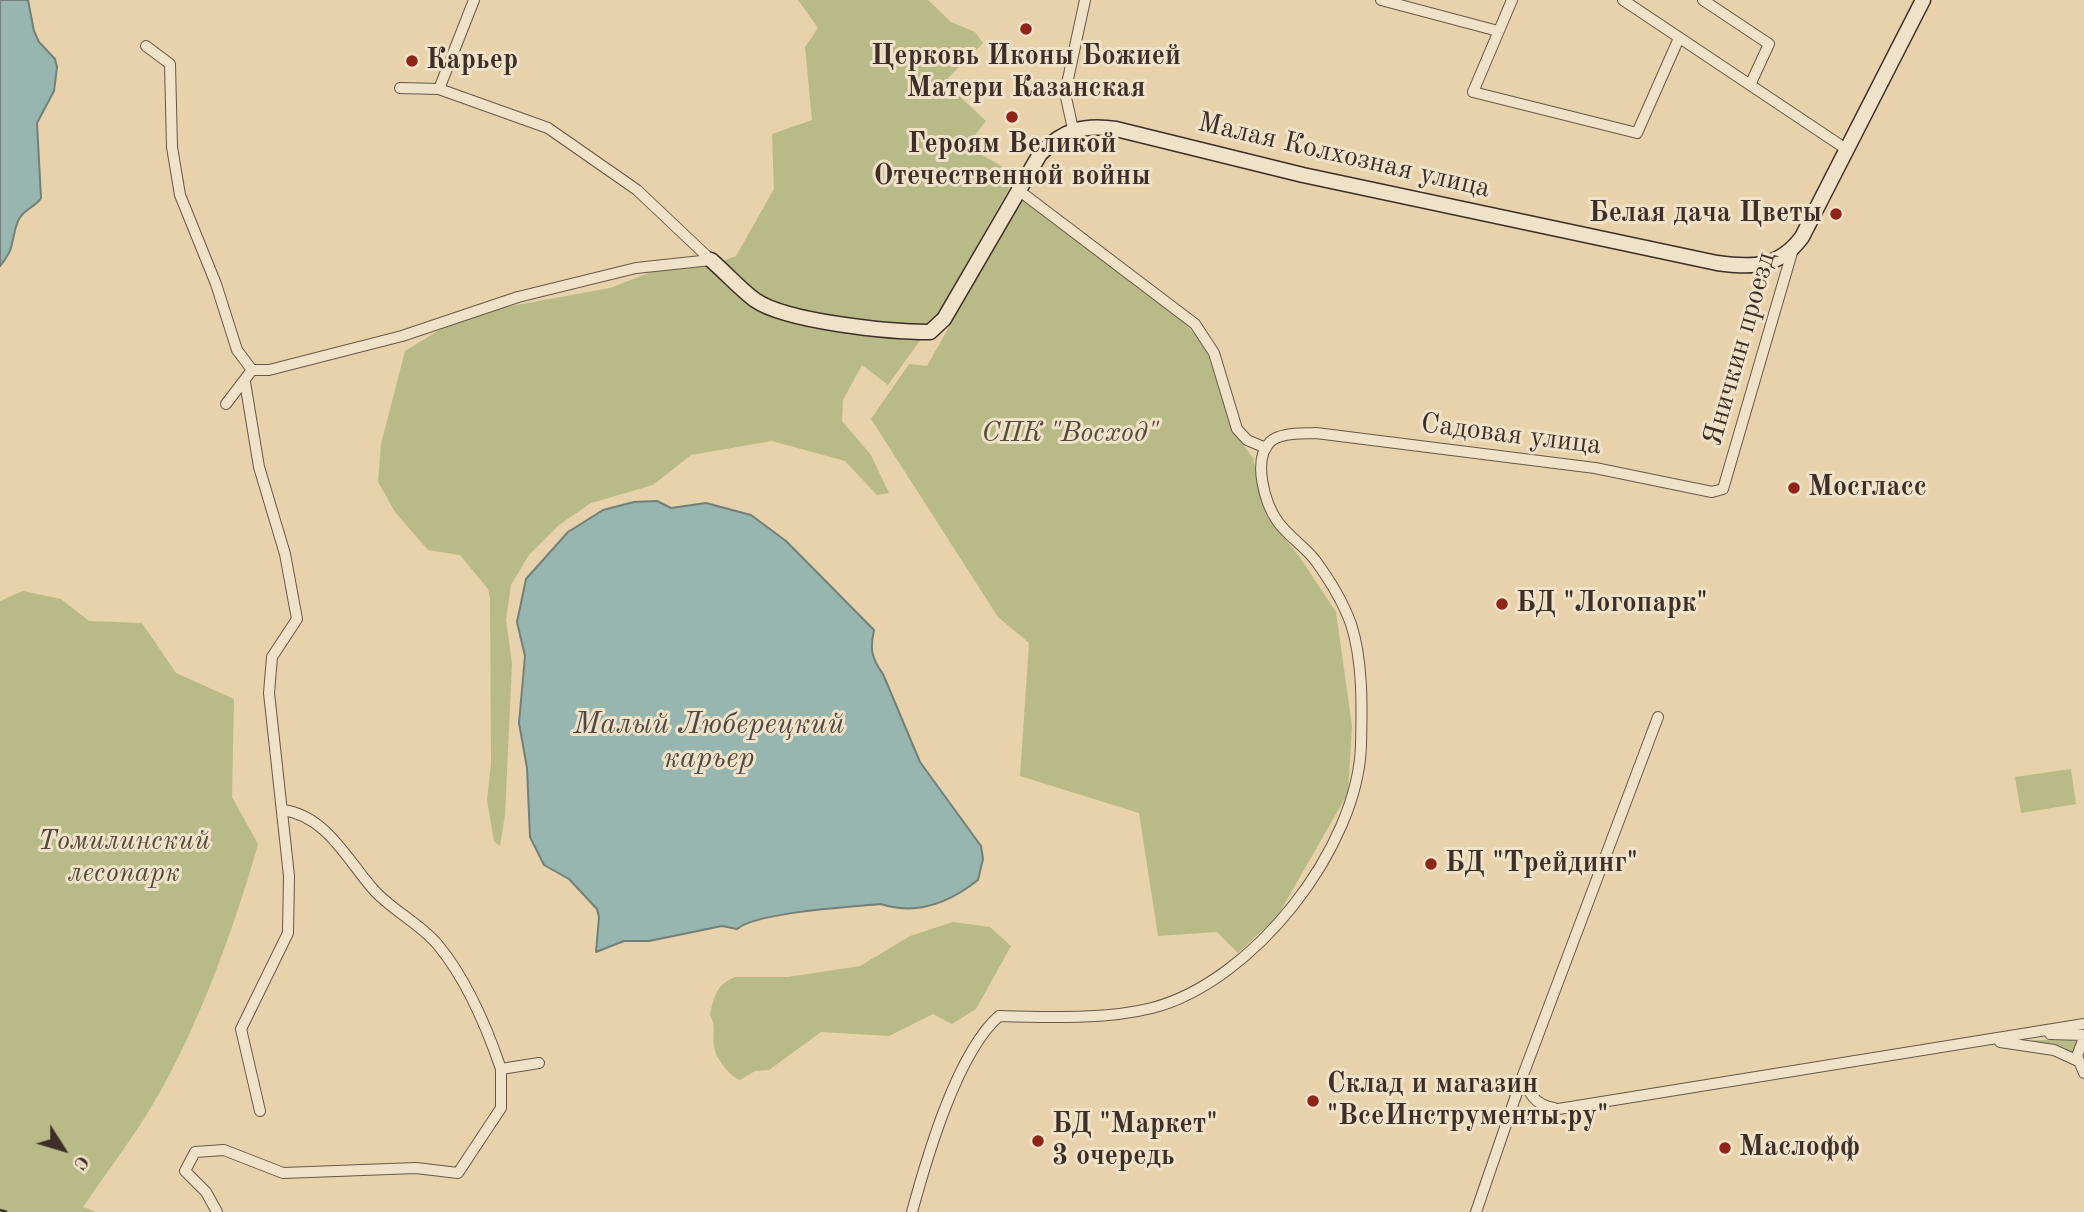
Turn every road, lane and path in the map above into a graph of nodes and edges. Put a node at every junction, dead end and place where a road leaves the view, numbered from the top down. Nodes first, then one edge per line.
1 (474, 0) edge
2 (1085, 0) edge
3 (1381, 0) edge
4 (1512, 0) edge
5 (1623, 0) edge
6 (1703, 0) edge
7 (1923, 0) edge
8 (1498, 31) junction
9 (1679, 38) junction
10 (146, 46) dead end
11 (1750, 85) junction
12 (400, 88) dead end
13 (439, 89) junction
14 (1073, 129) junction
15 (1846, 149) junction
16 (1017, 189) junction
17 (1793, 249) junction
18 (711, 260) junction
19 (252, 370) junction
20 (244, 382) junction
21 (226, 404) dead end
22 (1266, 449) junction
23 (1723, 489) joint
24 (1658, 717) dead end
25 (283, 810) junction
26 (2084, 1024) edge
27 (2025, 1034) junction
28 (2084, 1036) edge
29 (1968, 1042) junction
30 (2078, 1061) junction
31 (539, 1063) dead end
32 (501, 1069) junction
33 (2084, 1073) edge
34 (1523, 1075) junction
35 (1562, 1109) junction
36 (260, 1111) dead end
37 (1509, 1117) junction
38 (217, 1212) edge
39 (912, 1212) edge
40 (1476, 1212) edge

1 - 13 street
2 - 14 street
3 - 8 street
4 - 8 street
5 - 9 street
6 - 11 street
7 - 15 street, Яничкин проезд
8 - 9 street
9 - 11 street
10 - 19 street
11 - 15 street
12 - 13 street
13 - 18 street
14 - 16 street
14 - 17 street, Малая Колхозная улица
15 - 17 street, Яничкин проезд
16 - 18 street
16 - 22 street
17 - 23 street, Яничкин проезд
18 - 19 street
19 - 20 street
20 - 21 street
20 - 25 street
22 - 23 street, Садовая улица
22 - 39 street
24 - 34 street
25 - 32 street
25 - 36 street
26 - 27 street
27 - 28 street
27 - 29 street
28 - 30 street
29 - 30 street
29 - 35 street
30 - 33 street
31 - 32 street
32 - 38 street
34 - 35 street
34 - 37 street
35 - 37 street
37 - 40 street

